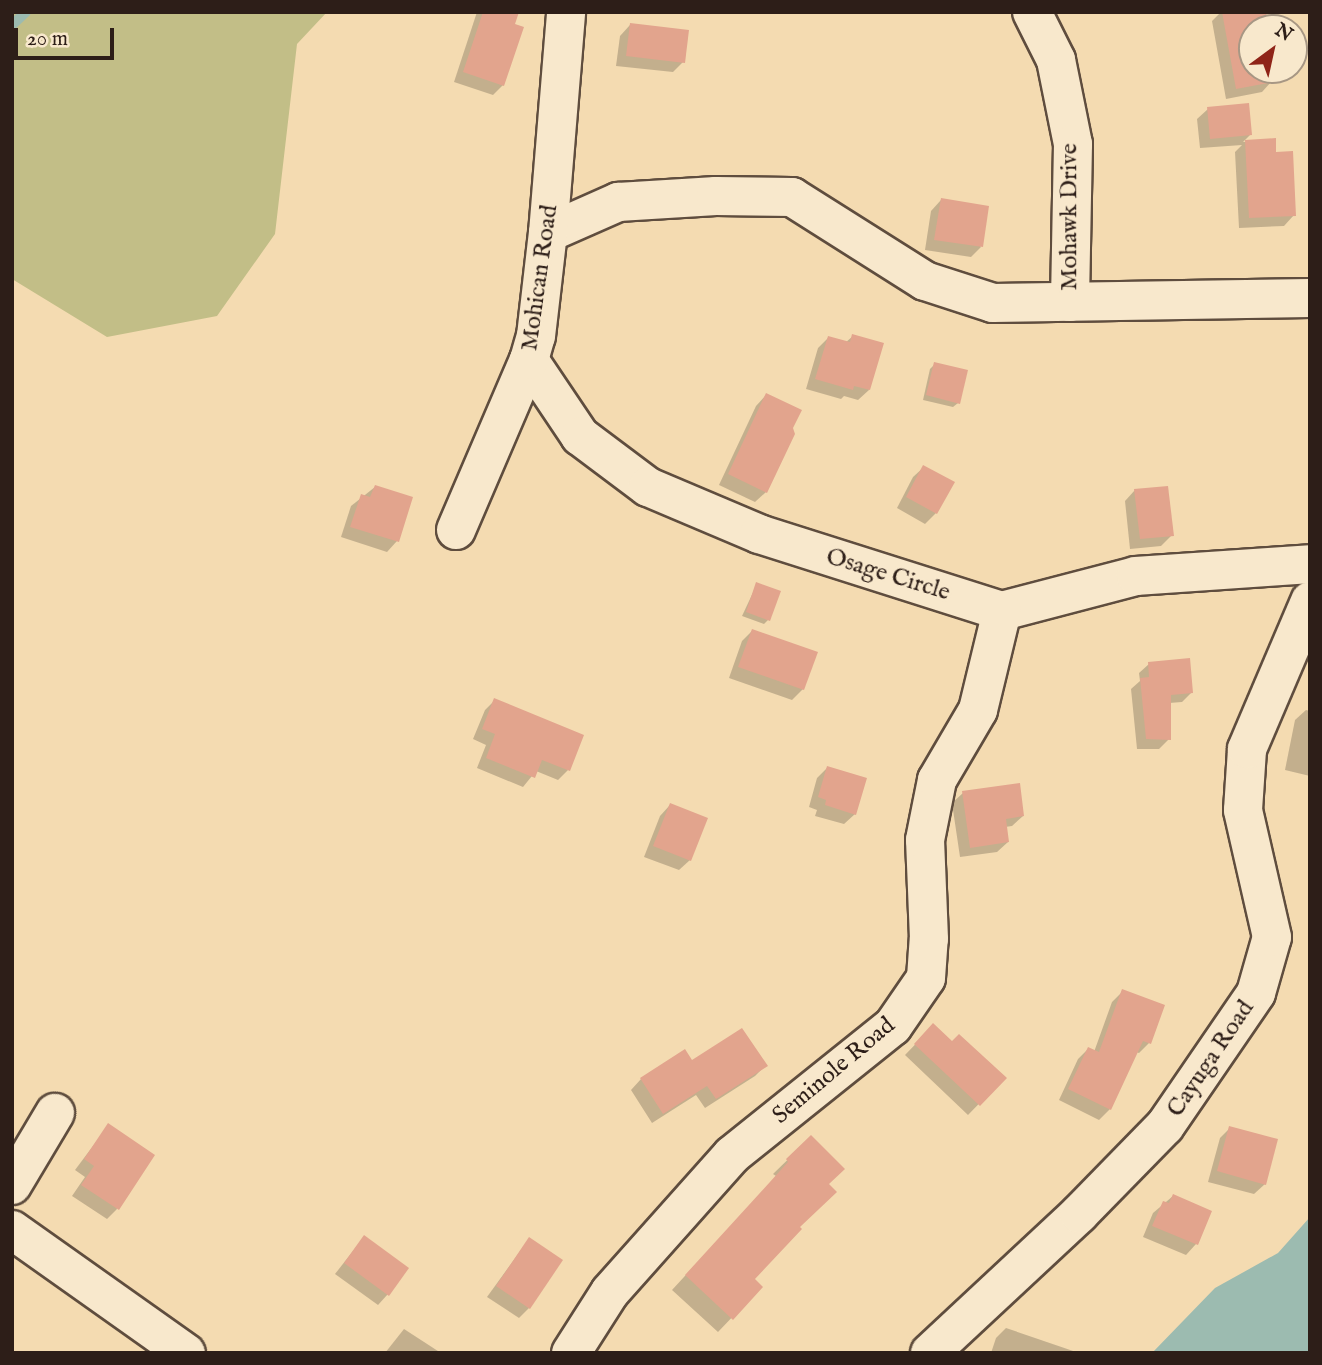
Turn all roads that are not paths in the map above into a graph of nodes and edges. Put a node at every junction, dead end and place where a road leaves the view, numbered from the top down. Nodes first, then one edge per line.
1 (566, 12) edge
2 (1032, 12) edge
3 (548, 233) junction
4 (1310, 298) edge
5 (1070, 302) junction
6 (530, 360) junction
7 (456, 530) dead end
8 (1310, 564) edge
9 (1310, 601) edge
10 (1002, 611) junction
11 (55, 1113) dead end
12 (12, 1185) edge
13 (12, 1230) edge
14 (186, 1353) edge
15 (571, 1353) edge
16 (930, 1353) edge

1 - 3 street, Mohican Road
2 - 5 street, Mohawk Drive
3 - 5 street
3 - 6 street, Mohican Road
4 - 5 street
6 - 7 street, Mohican Road
6 - 10 street, Osage Circle
8 - 10 street
9 - 16 street, Cayuga Road
10 - 15 street, Seminole Road
11 - 12 street
13 - 14 street

